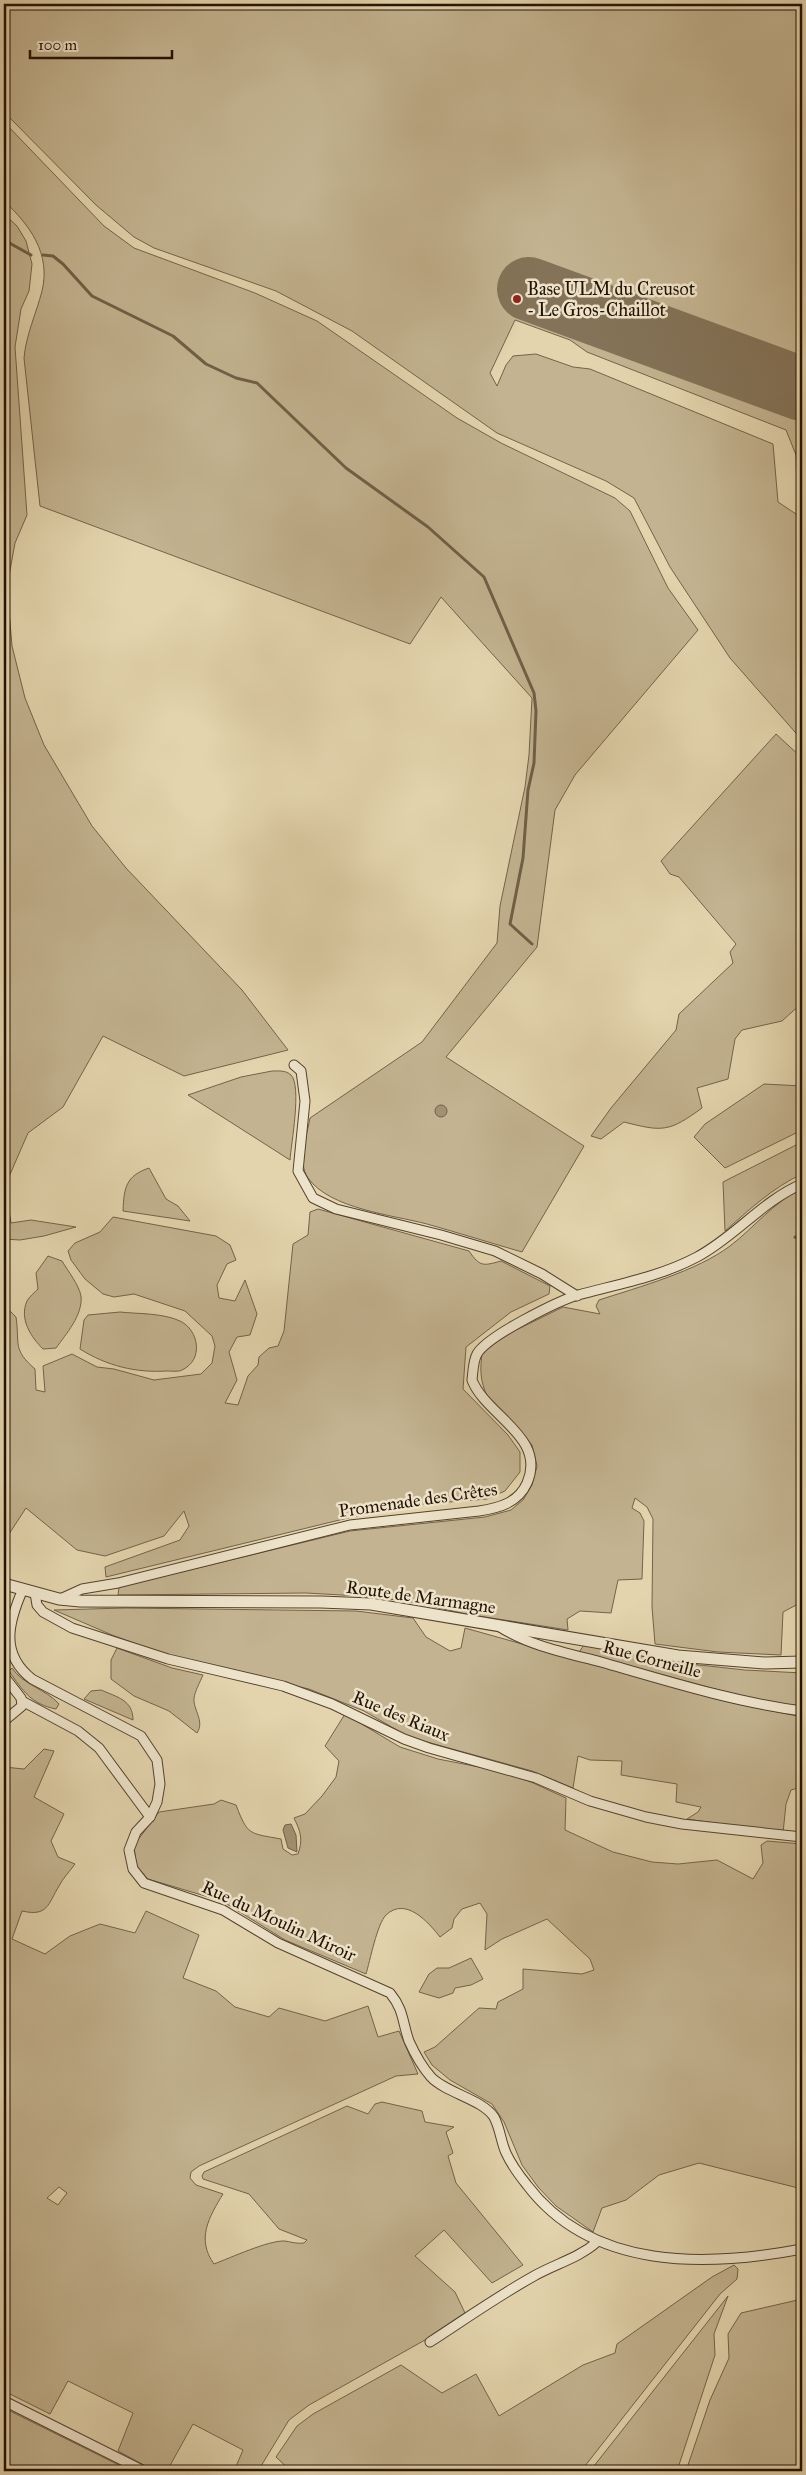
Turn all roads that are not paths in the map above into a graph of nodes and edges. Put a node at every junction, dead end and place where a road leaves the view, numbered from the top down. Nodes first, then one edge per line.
1 (294, 1065) dead end
2 (802, 1184) edge
3 (577, 1296) junction
4 (4, 1584) edge
5 (23, 1589) junction
6 (35, 1593) junction
7 (59, 1599) junction
8 (14, 1612) junction
9 (4, 1621) edge
10 (498, 1626) junction
11 (802, 1662) edge
12 (4, 1676) edge
13 (22, 1702) junction
14 (802, 1710) edge
15 (4, 1721) edge
16 (150, 1817) junction
17 (802, 1837) edge
18 (598, 2242) junction
19 (802, 2249) edge
20 (430, 2342) dead end
21 (4, 2401) edge
22 (144, 2471) edge

1 - 3 street
2 - 3 street, Promenade des Crêtes
3 - 7 street, Promenade des Crêtes
4 - 5 street, Route de Marmagne
5 - 6 street, Route de Marmagne
5 - 8 street, Rue du Moulin Miroir
6 - 7 street, Route de Marmagne
6 - 17 street, Rue des Riaux
7 - 10 street, Route de Marmagne
8 - 9 street
8 - 16 street, Rue du Moulin Miroir
10 - 11 street, Route de Marmagne
10 - 14 street, Rue Corneille
12 - 13 street
13 - 15 street
13 - 16 street
16 - 18 street, Rue du Moulin Miroir
18 - 19 street, Rue du Moulin Miroir
18 - 20 street
21 - 22 street

